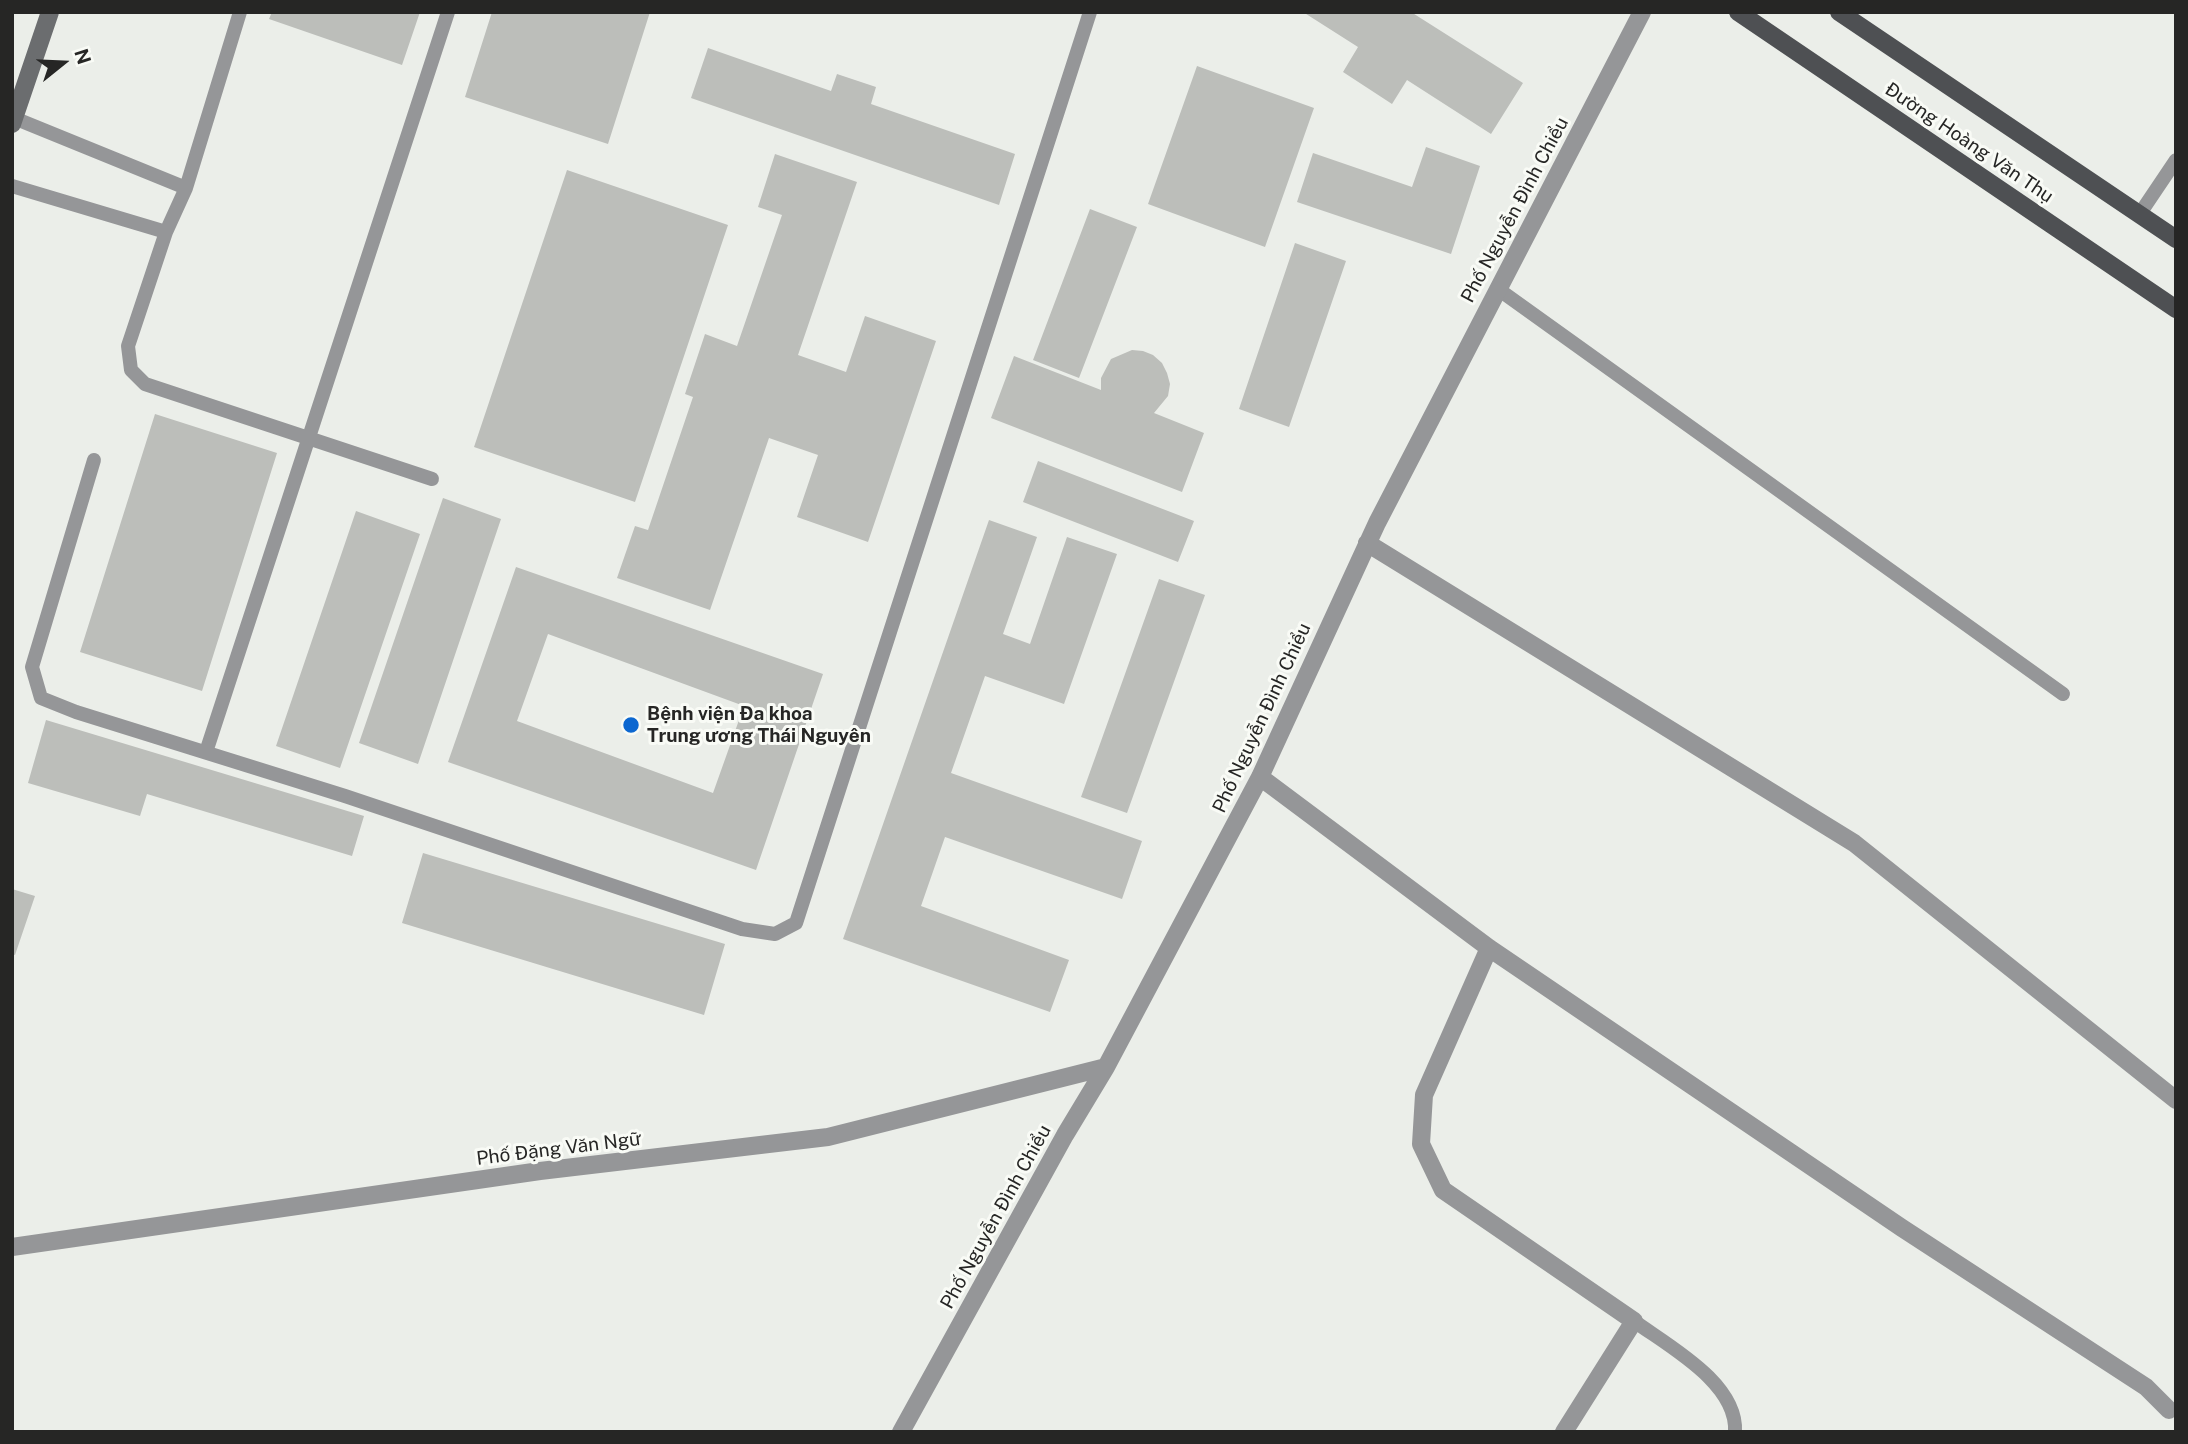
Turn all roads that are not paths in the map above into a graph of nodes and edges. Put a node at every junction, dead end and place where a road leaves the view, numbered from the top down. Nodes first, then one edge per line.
1 (50, 12) edge
2 (240, 12) edge
3 (448, 12) edge
4 (1090, 12) edge
5 (1642, 12) edge
6 (1738, 12) edge
7 (1839, 12) edge
8 (13, 121) edge
9 (2176, 160) edge
10 (12, 186) edge
11 (186, 188) junction
12 (2139, 215) junction
13 (166, 232) junction
14 (2176, 239) edge
15 (1498, 289) junction
16 (2176, 309) edge
17 (307, 437) junction
18 (94, 460) dead end
19 (432, 479) dead end
20 (1367, 543) junction
21 (2063, 694) dead end
22 (205, 752) junction
23 (1260, 777) junction
24 (1489, 948) junction
25 (1106, 1067) junction
26 (2176, 1100) edge
27 (12, 1247) edge
28 (1634, 1321) junction
29 (2169, 1410) dead end
30 (901, 1432) edge
31 (1564, 1432) edge
32 (1735, 1432) edge

1 - 8 main road
2 - 11 lane
3 - 17 lane
4 - 22 lane
5 - 15 street, Phố Nguyễn Đình Chiểu
6 - 16 main road, Đường Hoàng Văn Thụ
7 - 12 main road, Đường Hoàng Văn Thụ
8 - 11 lane
9 - 12 lane
10 - 13 lane
11 - 13 lane
12 - 14 main road, Đường Hoàng Văn Thụ
13 - 17 lane
15 - 20 street, Phố Nguyễn Đình Chiểu
15 - 21 lane
17 - 19 lane
17 - 22 lane
18 - 22 lane
20 - 23 street, Phố Nguyễn Đình Chiểu
20 - 26 street
23 - 24 street
23 - 25 street, Phố Nguyễn Đình Chiểu
24 - 28 street
24 - 29 street
25 - 27 street, Phố Đặng Văn Ngữ
25 - 30 street, Phố Nguyễn Đình Chiểu
28 - 31 street
28 - 32 lane

